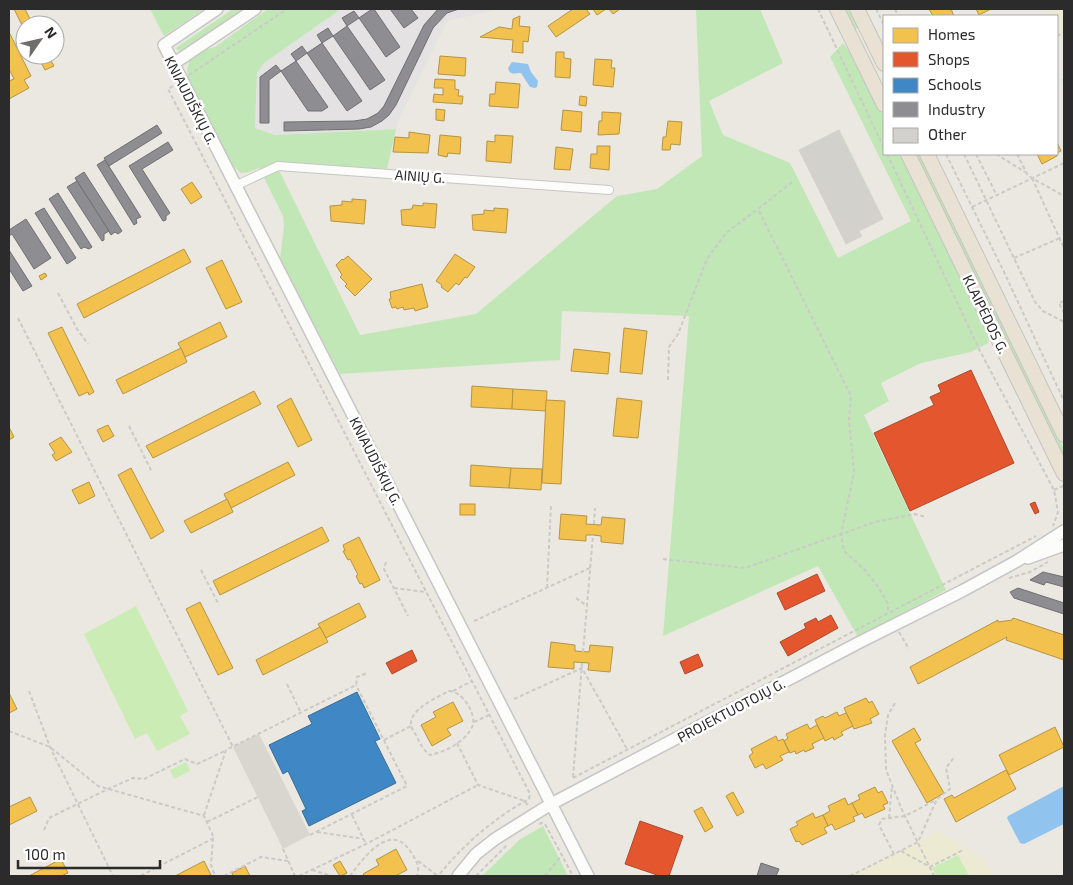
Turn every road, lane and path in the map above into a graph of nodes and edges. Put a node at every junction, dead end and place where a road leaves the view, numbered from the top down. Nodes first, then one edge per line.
1 (217, 9) edge
2 (255, 9) edge
3 (287, 9) edge
4 (818, 9) edge
5 (837, 9) edge
6 (857, 9) edge
7 (876, 9) edge
8 (883, 23) edge
9 (869, 34) junction
10 (854, 41) junction
11 (883, 62) edge
12 (174, 64) junction
13 (193, 72) dead end
14 (168, 89) dead end
15 (883, 103) edge
16 (883, 146) edge
17 (887, 155) edge
18 (908, 155) edge
19 (927, 155) edge
20 (946, 155) edge
21 (964, 155) edge
22 (976, 155) edge
23 (998, 155) edge
24 (1018, 155) edge
25 (1064, 163) edge
26 (1027, 174) junction
27 (1032, 178) junction
28 (792, 182) dead end
29 (235, 186) junction
30 (609, 190) dead end
31 (996, 195) junction
32 (1064, 196) edge
33 (986, 200) junction
34 (972, 207) junction
35 (758, 209) junction
36 (1060, 238) junction
37 (1064, 246) edge
38 (1014, 258) junction
39 (58, 293) dead end
40 (1064, 300) edge
41 (1064, 313) edge
42 (18, 318) dead end
43 (1064, 322) edge
44 (88, 344) dead end
45 (668, 380) dead end
46 (1064, 401) edge
47 (129, 426) dead end
48 (1064, 435) edge
49 (152, 472) dead end
50 (1064, 474) edge
51 (1064, 485) edge
52 (1054, 490) junction
53 (551, 505) dead end
54 (595, 508) dead end
55 (926, 517) dead end
56 (594, 524) dead end
57 (1049, 529) dead end
58 (1064, 531) edge
59 (593, 535) dead end
60 (841, 535) junction
61 (1037, 535) dead end
62 (1064, 545) edge
63 (663, 559) dead end
64 (1053, 560) dead end
65 (1017, 561) junction
66 (386, 562) dead end
67 (590, 568) junction
68 (201, 570) dead end
69 (1002, 580) dead end
70 (394, 588) junction
71 (547, 588) junction
72 (427, 592) junction
73 (576, 598) dead end
74 (218, 605) dead end
75 (587, 606) junction
76 (888, 613) junction
77 (408, 616) dead end
78 (474, 621) dead end
79 (583, 652) dead end
80 (582, 663) dead end
81 (582, 668) junction
82 (367, 673) dead end
83 (472, 681) junction
84 (287, 684) dead end
85 (356, 685) junction
86 (29, 691) dead end
87 (438, 691) dead end
88 (453, 691) junction
89 (440, 696) junction
90 (514, 699) dead end
91 (895, 702) dead end
92 (301, 713) junction
93 (489, 714) junction
94 (474, 722) junction
95 (411, 726) junction
96 (9, 731) edge
97 (384, 740) junction
98 (457, 743) junction
99 (50, 747) junction
100 (233, 747) junction
101 (226, 750) junction
102 (627, 750) junction
103 (955, 756) dead end
104 (892, 784) junction
105 (478, 785) junction
106 (108, 789) junction
107 (258, 797) dead end
108 (937, 799) junction
109 (525, 801) junction
110 (78, 803) junction
111 (551, 804) junction
112 (352, 815) junction
113 (204, 816) junction
114 (905, 816) junction
115 (889, 818) junction
116 (207, 822) junction
117 (539, 825) dead end
118 (44, 830) dead end
119 (317, 832) junction
120 (310, 835) dead end
121 (380, 836) junction
122 (213, 838) junction
123 (364, 838) junction
124 (383, 842) junction
125 (918, 842) junction
126 (509, 843) dead end
127 (366, 844) junction
128 (283, 849) dead end
129 (963, 850) dead end
130 (901, 851) junction
131 (894, 854) junction
132 (562, 855) junction
133 (416, 860) junction
134 (288, 861) junction
135 (930, 867) junction
136 (312, 870) junction
137 (113, 876) edge
138 (140, 876) edge
139 (215, 876) edge
140 (224, 876) edge
141 (296, 876) edge
142 (299, 876) edge
143 (332, 876) edge
144 (350, 876) edge
145 (416, 876) edge
146 (438, 876) edge
147 (458, 876) edge
148 (476, 876) edge
149 (545, 876) edge
150 (573, 876) edge
151 (588, 876) edge
152 (850, 876) edge
153 (934, 876) edge

1 - 12 main road, KNIAUDIŠKIŲ G.
2 - 12 main road
3 - 13 path
4 - 16 path
5 - 10 highway
6 - 9 highway
7 - 8 path
9 - 10 highway
9 - 11 highway
10 - 15 highway
12 - 29 main road, KNIAUDIŠKIŲ G.
14 - 72 path
17 - 52 path
18 - 50 highway, KLAIPĖDOS G.
19 - 48 highway, KLAIPĖDOS G.
20 - 34 path
21 - 33 path
22 - 31 path
23 - 26 path
24 - 26 path
25 - 27 path
26 - 27 path
27 - 31 path
27 - 32 path
27 - 36 path
28 - 35 path
29 - 30 street, AINIŲ G.
29 - 111 main road, KNIAUDIŠKIŲ G.
31 - 33 path
33 - 34 path
33 - 38 path
34 - 46 path
35 - 45 path
35 - 60 path
36 - 37 path
36 - 38 path
38 - 43 path
39 - 44 path
40 - 41 path
42 - 100 path
47 - 49 path
51 - 52 path
52 - 57 path
53 - 71 path
54 - 56 path
55 - 60 path
58 - 65 main road, PROJEKTUOTOJŲ G.
59 - 67 path
60 - 63 path
60 - 76 path
61 - 76 path
62 - 65 main road, PROJEKTUOTOJŲ G.
64 - 69 path
65 - 111 main road, PROJEKTUOTOJŲ G.
66 - 70 path
67 - 71 path
67 - 75 path
68 - 74 path
70 - 72 path
70 - 77 path
71 - 78 path
72 - 83 path
73 - 75 path
75 - 79 path
76 - 102 path
80 - 81 path
81 - 90 path
81 - 102 path
81 - 102 path
82 - 85 path
83 - 88 path
83 - 93 path
84 - 92 path
85 - 92 path
85 - 97 path
86 - 99 path
87 - 89 path
88 - 89 path
88 - 94 path
89 - 95 path
91 - 104 path
92 - 100 path
93 - 94 path
93 - 109 path
94 - 98 path
95 - 97 path
95 - 98 path
96 - 99 path
97 - 112 path
98 - 105 path
99 - 106 path
99 - 110 path
100 - 101 path
101 - 106 path
101 - 113 path
103 - 108 path
104 - 114 path
104 - 115 path
105 - 109 path
105 - 121 path
106 - 110 path
106 - 113 path
107 - 116 path
108 - 114 path
108 - 125 path
109 - 146 path
110 - 118 path
110 - 137 path
111 - 147 main road, PROJEKTUOTOJŲ G.
111 - 151 main road, KNIAUDIŠKIŲ G.
112 - 119 path
112 - 123 path
113 - 116 path
114 - 115 path
114 - 125 path
115 - 131 path
116 - 122 path
117 - 132 path
119 - 120 path
119 - 123 path
121 - 124 path
121 - 127 path
122 - 138 path
122 - 139 path
123 - 127 path
124 - 133 path
124 - 144 path
125 - 130 path
125 - 135 path
126 - 148 path
127 - 136 path
128 - 134 path
129 - 135 path
130 - 131 path
130 - 135 path
131 - 152 path
132 - 149 path
132 - 150 path
133 - 145 path
133 - 146 path
134 - 140 path
134 - 141 path
135 - 153 path
136 - 142 path
136 - 143 path

